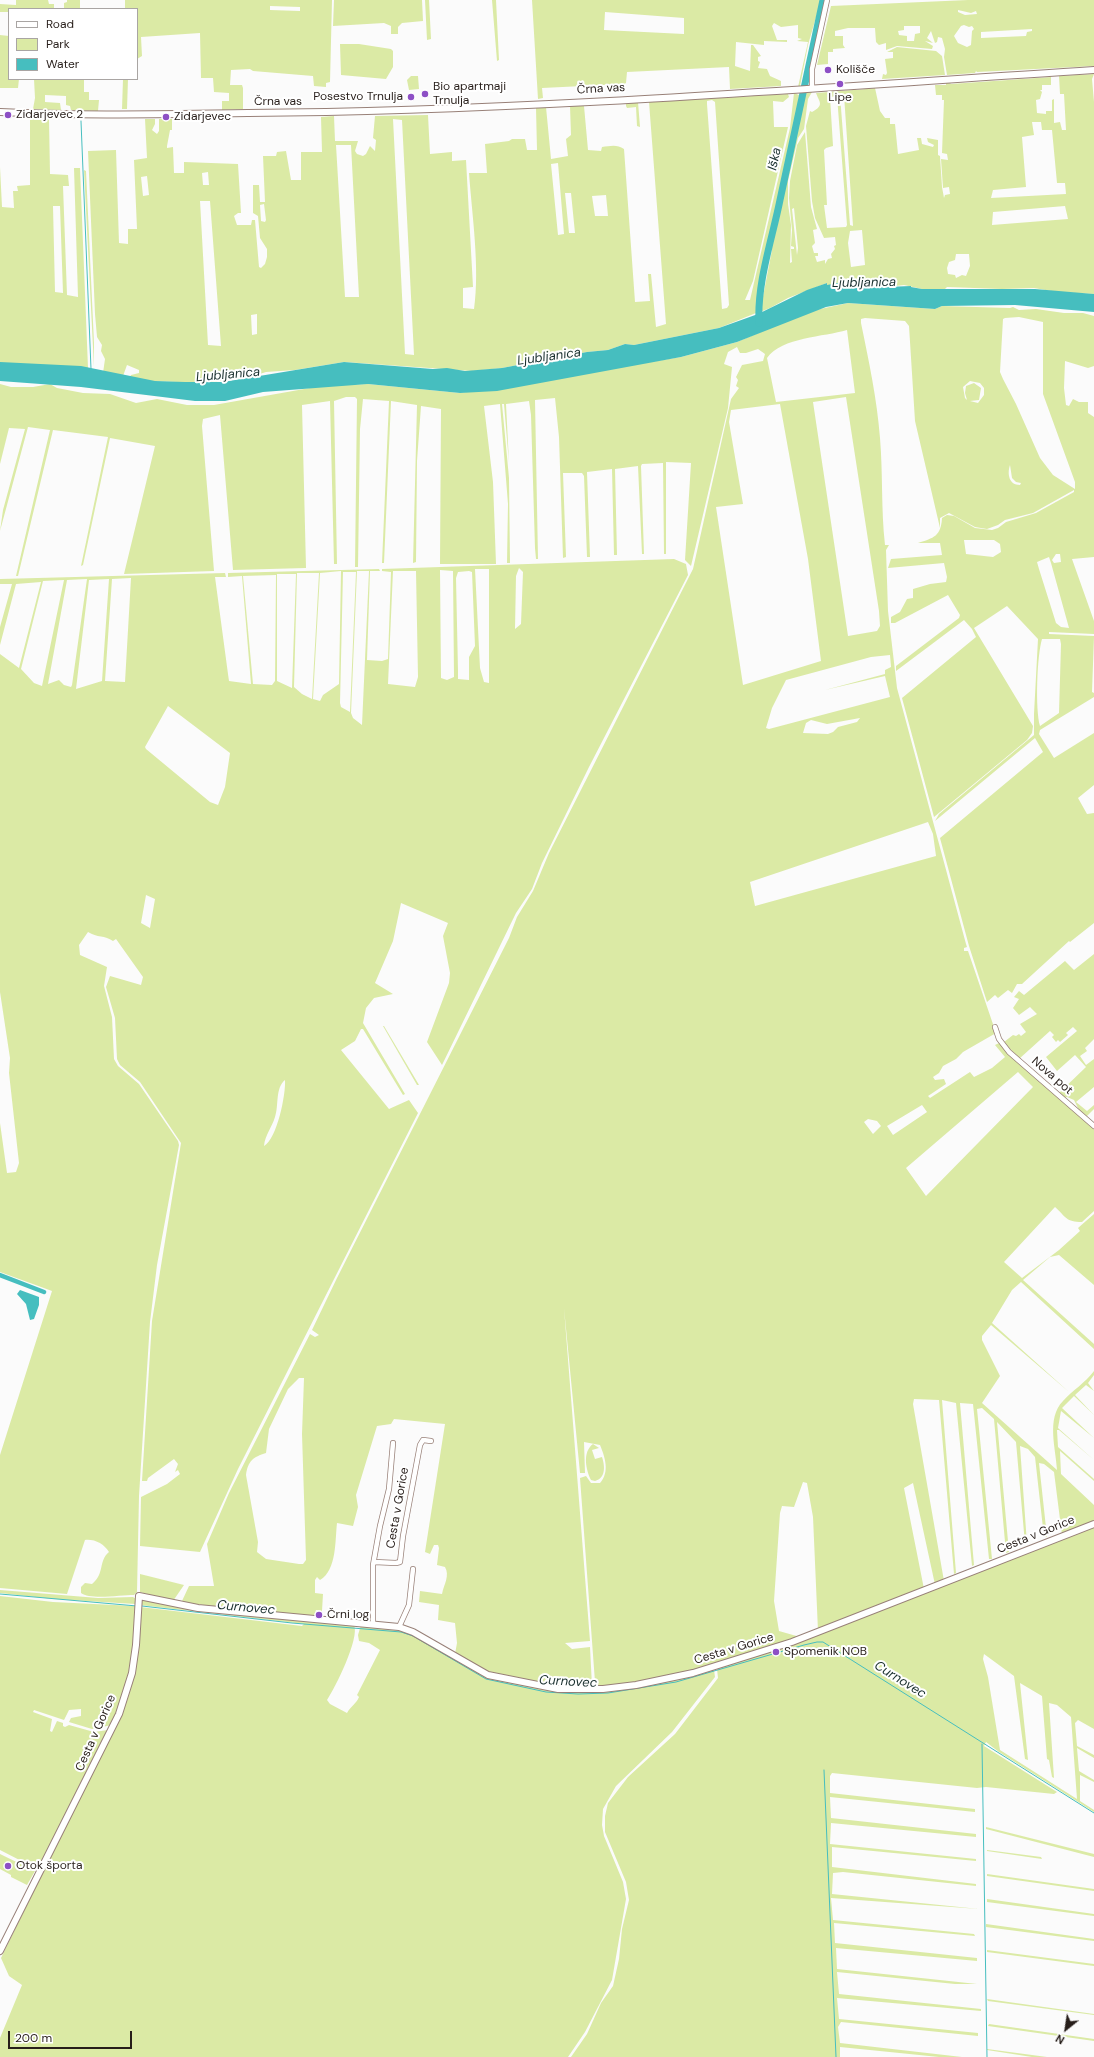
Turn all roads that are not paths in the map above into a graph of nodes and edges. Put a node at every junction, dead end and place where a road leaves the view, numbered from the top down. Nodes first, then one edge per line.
1 (827, 0) edge
2 (1094, 70) edge
3 (810, 89) junction
4 (0, 112) edge
5 (995, 1027) dead end
6 (1094, 1126) edge
7 (431, 1440) dead end
8 (393, 1443) dead end
9 (1094, 1524) edge
10 (374, 1562) junction
11 (413, 1569) dead end
12 (373, 1624) junction
13 (400, 1627) junction
14 (0, 1951) edge

1 - 3 street
2 - 3 street, Črna vas
3 - 4 street, Črna vas
5 - 6 street, Nova pot
7 - 10 street, Cesta v Gorice
8 - 10 street, Cesta v Gorice
9 - 13 street, Cesta v Gorice
10 - 12 street, Cesta v Gorice
11 - 13 street
12 - 13 street, Cesta v Gorice
12 - 14 street, Cesta v Gorice

